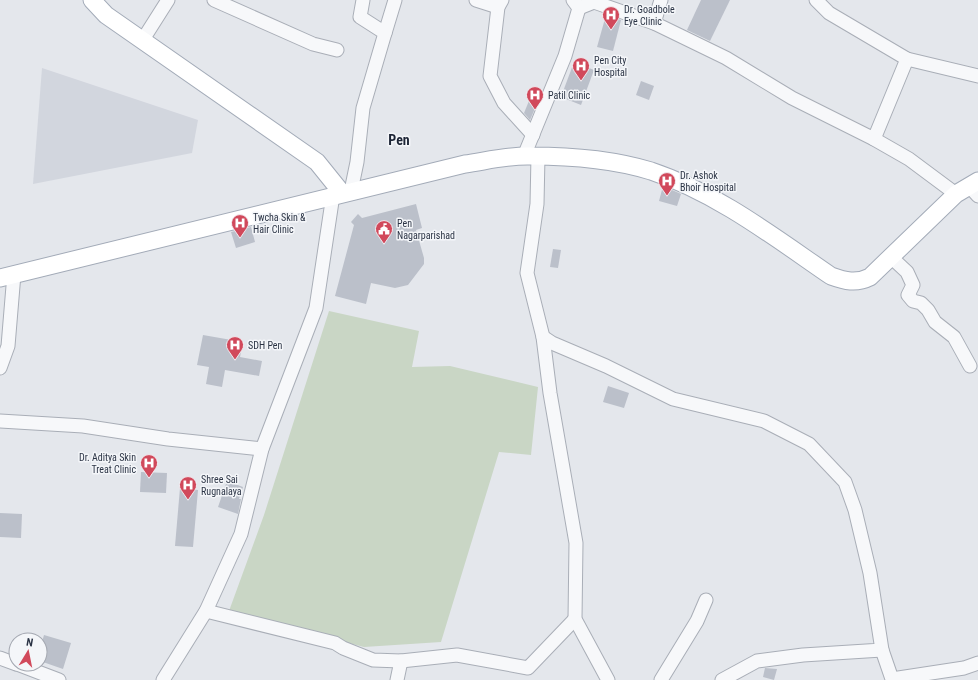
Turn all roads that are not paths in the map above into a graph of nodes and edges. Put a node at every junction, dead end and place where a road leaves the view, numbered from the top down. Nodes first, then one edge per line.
1 (92, 0) edge
2 (168, 0) edge
3 (214, 0) edge
4 (363, 0) edge
5 (395, 0) edge
6 (476, 0) edge
7 (661, 0) edge
8 (816, 0) edge
9 (500, 4) edge
10 (576, 4) edge
11 (654, 23) junction
12 (385, 33) junction
13 (142, 41) junction
14 (337, 50) dead end
15 (907, 59) junction
16 (978, 76) edge
17 (533, 135) junction
18 (874, 138) junction
19 (531, 156) junction
20 (970, 189) edge
21 (342, 193) junction
22 (891, 257) junction
23 (7, 276) edge
24 (543, 337) junction
25 (970, 366) dead end
26 (0, 368) edge
27 (0, 421) edge
28 (262, 449) junction
29 (706, 600) dead end
30 (206, 611) junction
31 (575, 619) junction
32 (882, 650) junction
33 (401, 661) junction
34 (978, 662) edge
35 (38, 672) edge
36 (892, 679) edge
37 (59, 680) edge
38 (163, 680) edge
39 (397, 680) edge
40 (608, 680) edge
41 (661, 680) edge
42 (722, 680) edge

1 - 13 main road
2 - 13 street
3 - 14 street
4 - 12 street
5 - 12 street
6 - 9 street
7 - 11 street
8 - 15 street
9 - 17 street
10 - 11 street
10 - 17 street
11 - 18 street
12 - 21 street
13 - 21 main road
15 - 16 street
15 - 18 street
17 - 19 street
18 - 20 street
19 - 21 main road
19 - 22 main road
19 - 24 street
20 - 22 main road
21 - 23 main road
21 - 28 street
22 - 25 street
23 - 26 street
24 - 31 street
24 - 32 street
27 - 28 street
28 - 30 street
29 - 41 street
30 - 33 street
30 - 38 street
31 - 33 street
31 - 40 street
32 - 36 street
32 - 42 street
33 - 39 street
34 - 36 street
35 - 37 street

